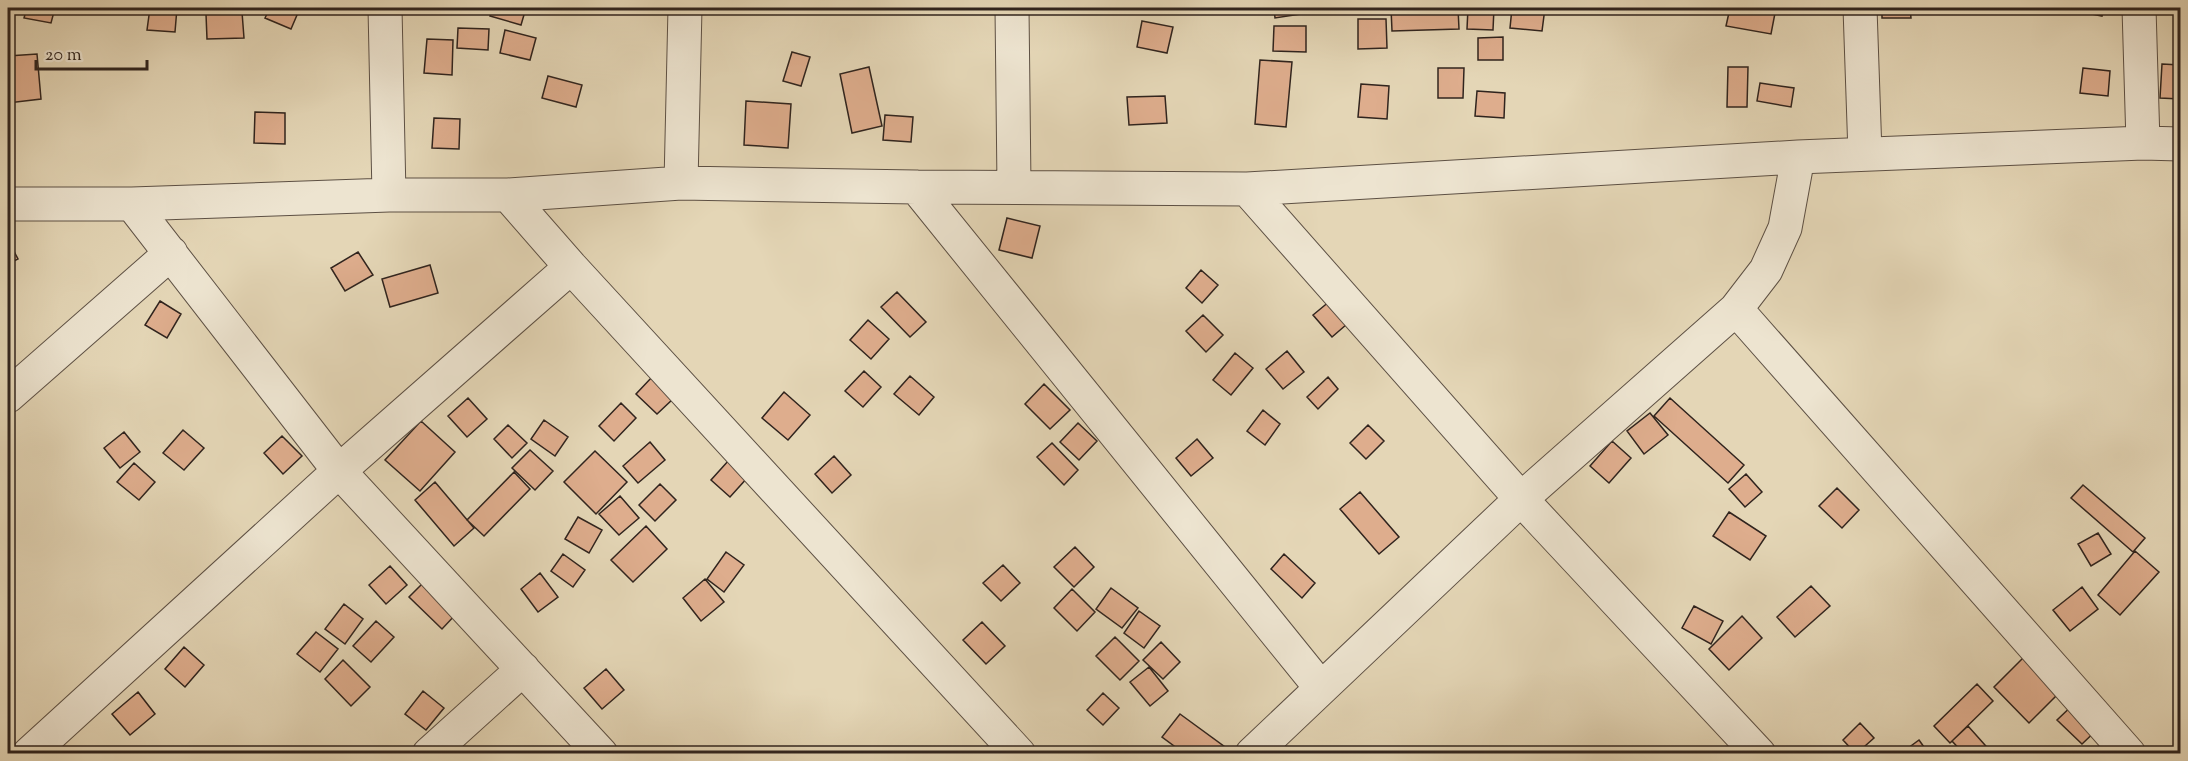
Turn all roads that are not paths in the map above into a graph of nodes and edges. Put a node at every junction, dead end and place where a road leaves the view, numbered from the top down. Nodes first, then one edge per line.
1 (385, 8) edge
2 (685, 8) edge
3 (1011, 8) edge
4 (1860, 8) edge
5 (2139, 8) edge
6 (2143, 143) junction
7 (2181, 144) edge
8 (1864, 154) junction
9 (1798, 157) junction
10 (681, 183) junction
11 (1014, 186) junction
12 (916, 187) junction
13 (1247, 189) junction
14 (389, 195) junction
15 (508, 195) junction
16 (8, 204) edge
17 (132, 204) junction
18 (171, 253) junction
19 (571, 267) junction
20 (1736, 309) junction
21 (8, 396) edge
22 (339, 471) junction
23 (1521, 499) junction
24 (523, 669) junction
25 (1321, 688) junction
26 (29, 753) edge
27 (429, 753) edge
28 (601, 753) edge
29 (1019, 753) edge
30 (1252, 753) edge
31 (1759, 753) edge
32 (2129, 753) edge

1 - 14 street
2 - 10 street
3 - 11 street
4 - 8 street
5 - 6 street
6 - 7 street
6 - 8 street
8 - 9 street
9 - 13 street
9 - 20 street
10 - 12 street
10 - 15 street
11 - 12 street
11 - 13 street
12 - 25 street
13 - 23 street
14 - 15 street
14 - 17 street
15 - 19 street
16 - 17 street
17 - 18 street
18 - 21 street
18 - 22 street
19 - 22 street
19 - 29 street
20 - 23 street
20 - 32 street
22 - 24 street
22 - 26 street
23 - 25 street
23 - 31 street
24 - 27 street
24 - 28 street
25 - 30 street

